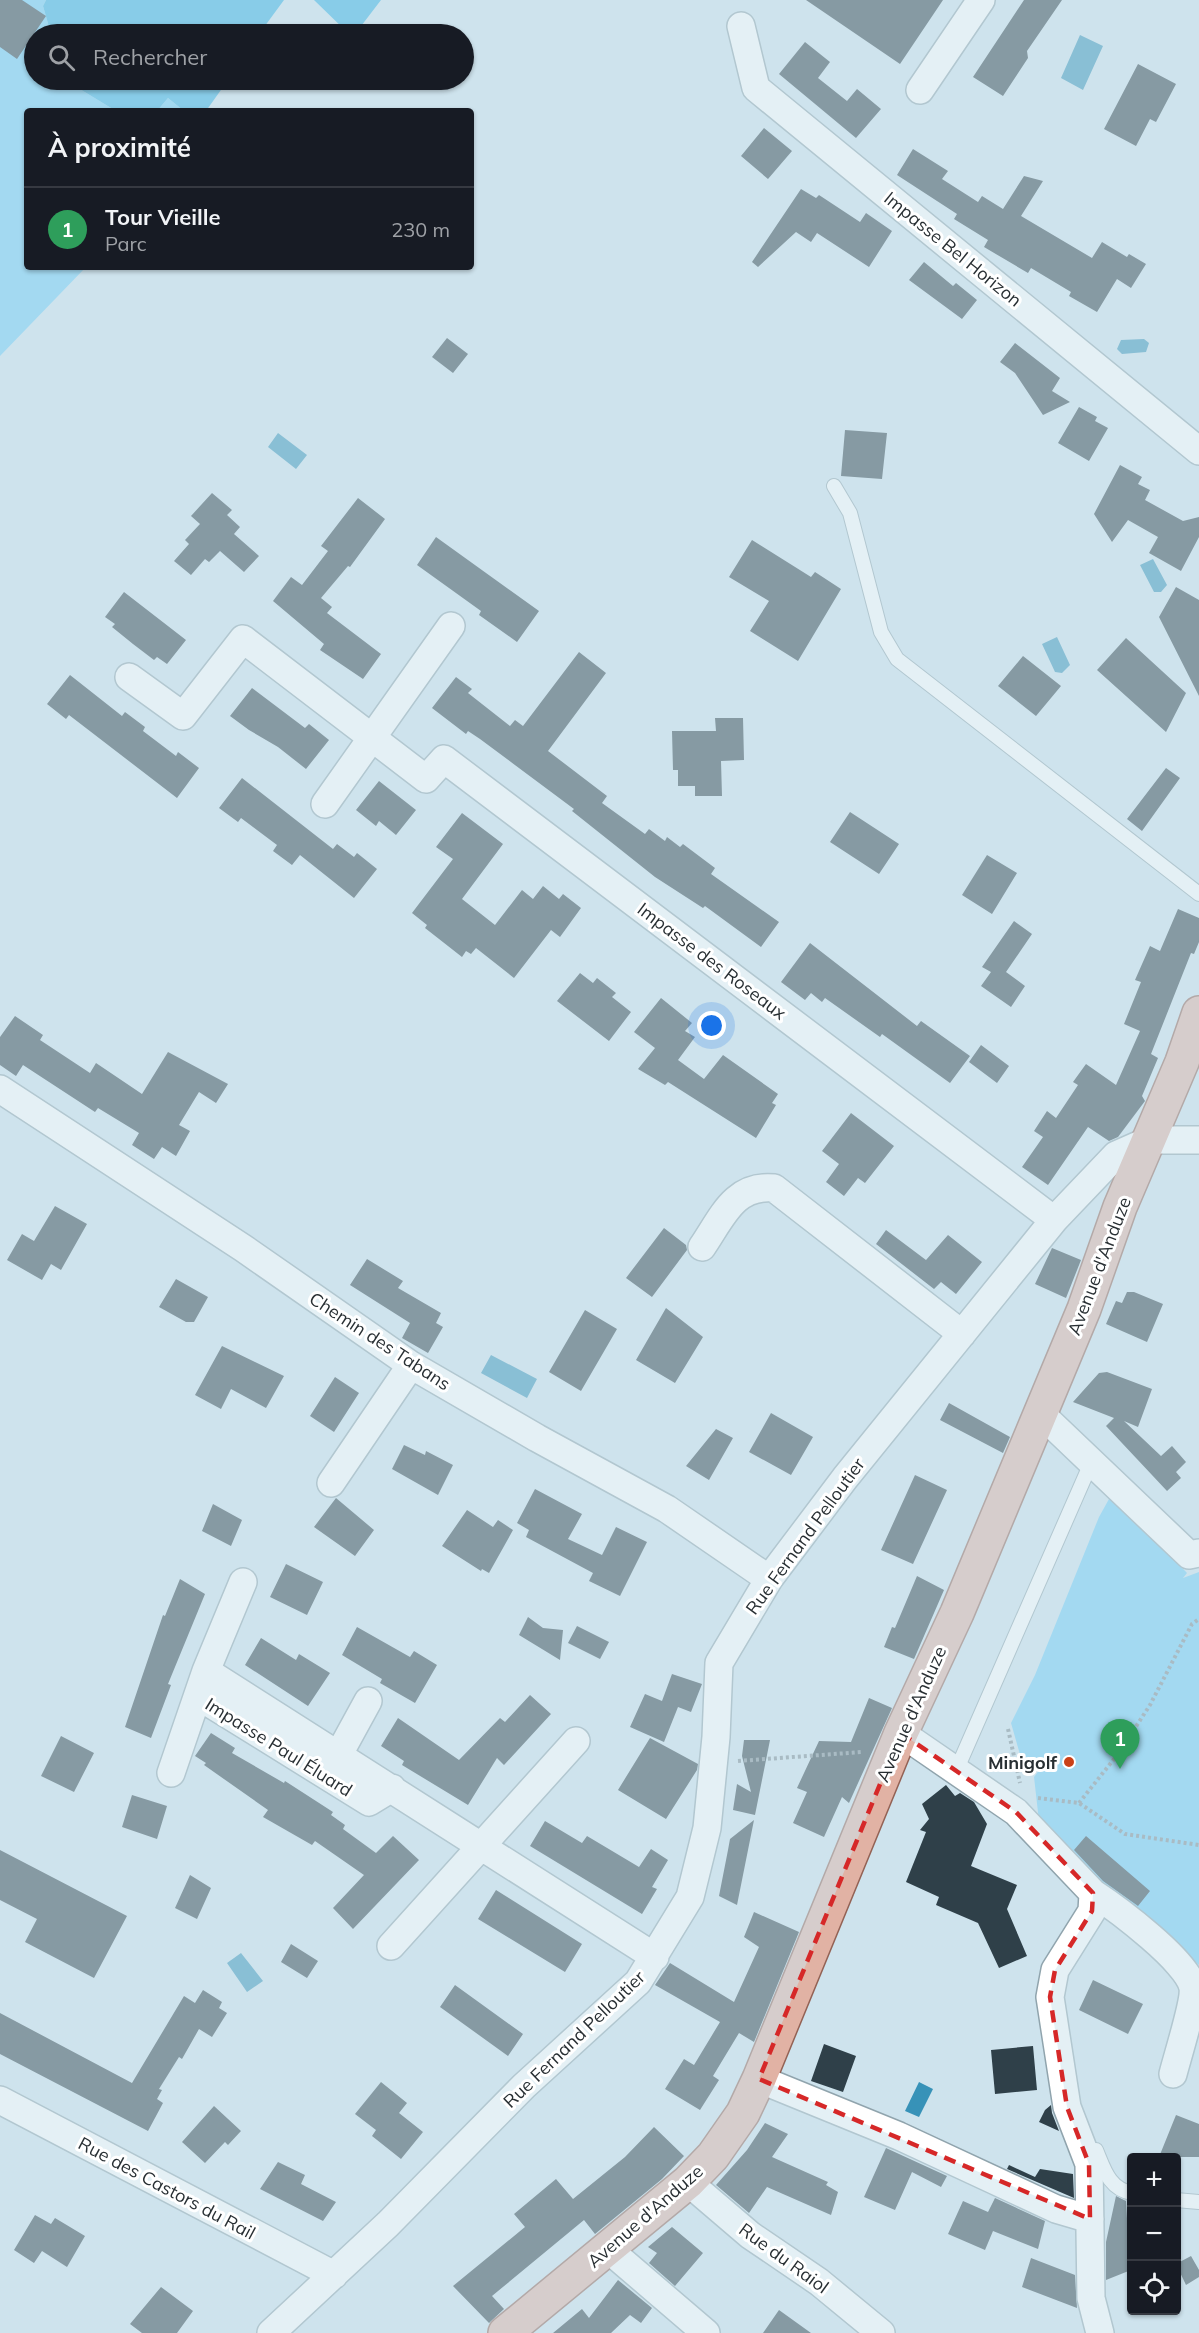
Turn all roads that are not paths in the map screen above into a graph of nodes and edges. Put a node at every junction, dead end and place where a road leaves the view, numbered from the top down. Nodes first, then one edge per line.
1 (981, 0) edge
2 (741, 26) dead end
3 (920, 90) dead end
4 (1199, 451) edge
5 (834, 486) dead end
6 (452, 626) dead end
7 (129, 677) dead end
8 (373, 739) junction
9 (325, 804) dead end
10 (1199, 894) edge
11 (1199, 1013) edge
12 (0, 1089) edge
13 (1150, 1140) junction
14 (1199, 1140) edge
15 (1054, 1220) junction
16 (702, 1247) dead end
17 (962, 1334) junction
18 (411, 1365) junction
19 (1040, 1413) junction
20 (1091, 1463) junction
21 (331, 1483) dead end
22 (1199, 1553) edge
23 (769, 1579) junction
24 (243, 1582) dead end
25 (202, 1684) junction
26 (368, 1701) dead end
27 (576, 1742) dead end
28 (897, 1742) junction
29 (339, 1754) junction
30 (956, 1771) junction
31 (171, 1773) dead end
32 (392, 1788) junction
33 (482, 1847) junction
34 (1093, 1893) junction
35 (391, 1946) dead end
36 (655, 1957) junction
37 (1173, 2074) dead end
38 (759, 2079) junction
39 (0, 2100) edge
40 (1073, 2121) junction
41 (688, 2182) junction
42 (1127, 2192) edge
43 (1181, 2200) edge
44 (1199, 2202) edge
45 (1090, 2219) junction
46 (608, 2249) junction
47 (334, 2275) junction
48 (271, 2333) edge
49 (505, 2333) edge
50 (706, 2333) edge
51 (881, 2333) edge
52 (1101, 2333) edge

1 - 3 street
2 - 4 street, Impasse Bel Horizon
5 - 10 lane
6 - 8 street
7 - 8 street, Impasse des Roseaux
8 - 9 street
8 - 15 street, Impasse des Roseaux
11 - 13 main road, Avenue d'Anduze
12 - 18 street, Chemin des Tabans
13 - 14 street
13 - 15 street, Rue Fernand Pelloutier
13 - 19 main road, Avenue d'Anduze
15 - 17 street, Rue Fernand Pelloutier
16 - 17 street
17 - 23 street, Rue Fernand Pelloutier
18 - 21 street
18 - 23 street, Chemin des Tabans
19 - 20 street
19 - 28 main road, Avenue d'Anduze
20 - 22 street
20 - 30 lane
23 - 36 street, Rue Fernand Pelloutier
24 - 25 street, Impasse Paul Éluard
25 - 29 street, Impasse Paul Éluard
25 - 31 street, Impasse Paul Éluard
25 - 32 street, Impasse Paul Éluard
26 - 29 street, Impasse Paul Éluard
27 - 33 street
28 - 30 street
28 - 38 main road, Avenue d'Anduze
29 - 32 street, Impasse Paul Éluard
30 - 34 street
32 - 33 street, Impasse Paul Éluard
33 - 35 street
33 - 36 street, Impasse Paul Éluard
34 - 37 street
34 - 40 street
36 - 47 street, Rue Fernand Pelloutier
38 - 41 main road, Avenue d'Anduze
38 - 45 street
39 - 47 street, Rue des Castors du Rail
40 - 42 lane
40 - 45 street
41 - 46 main road, Avenue d'Anduze
41 - 51 street, Rue du Raiol
43 - 44 lane
45 - 52 street
46 - 49 main road, Avenue d'Anduze
46 - 50 street
47 - 48 street, Rue Fernand Pelloutier

